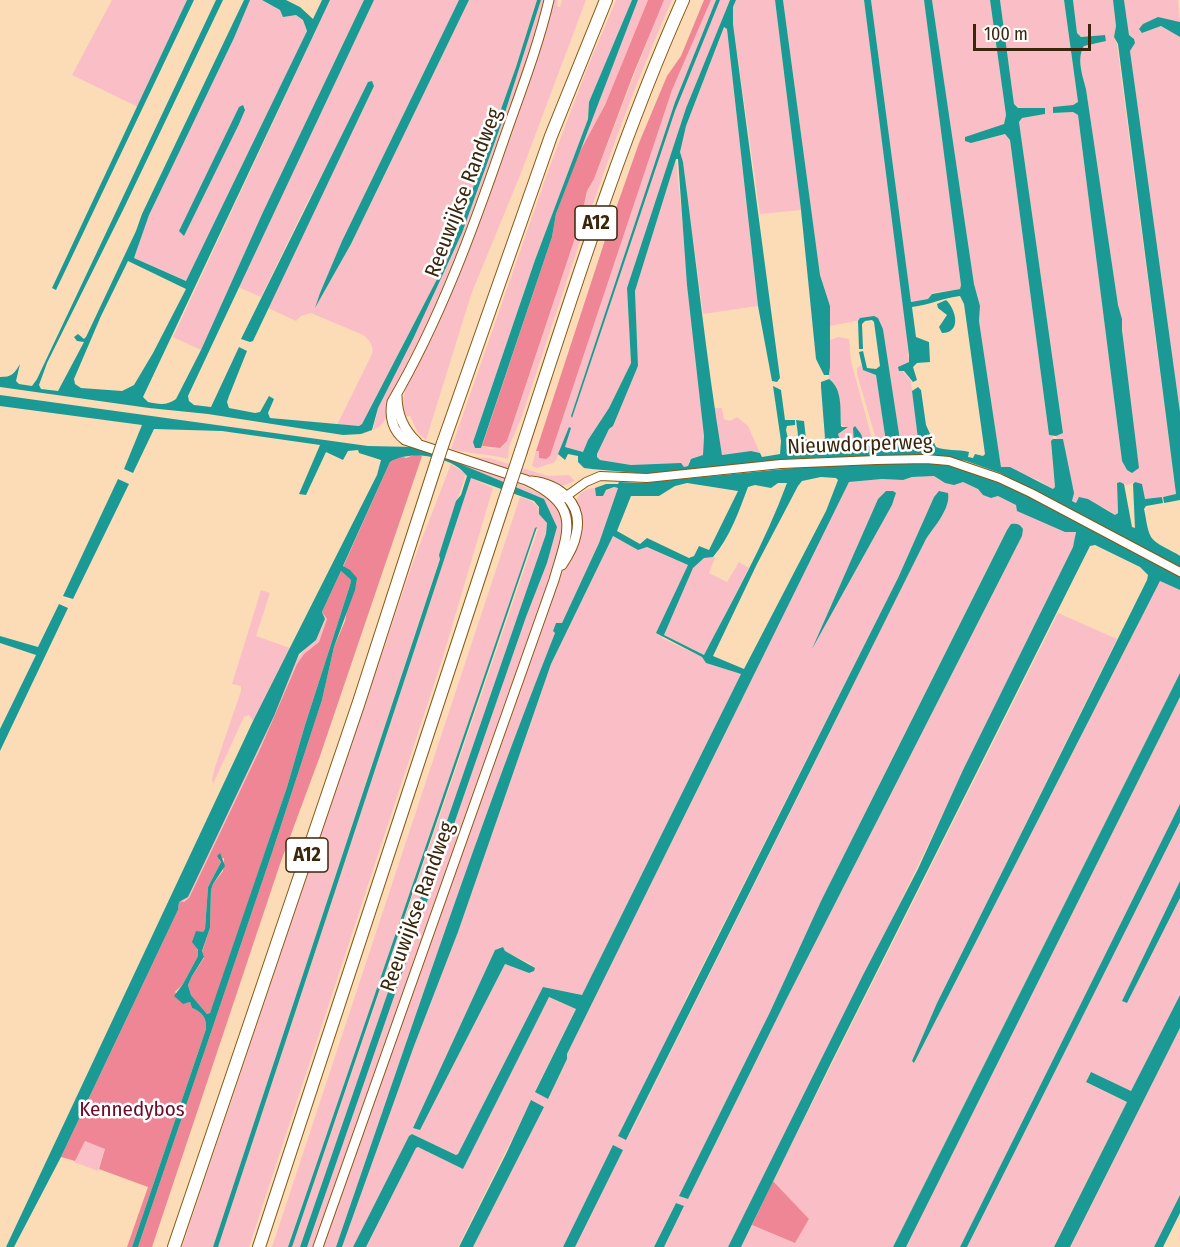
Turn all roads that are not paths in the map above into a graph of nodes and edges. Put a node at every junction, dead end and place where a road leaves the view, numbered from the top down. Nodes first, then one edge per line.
1 (549, 0) edge
2 (598, 0) edge
3 (606, 0) edge
4 (682, 0) edge
5 (583, 54) junction
6 (562, 499) junction
7 (1180, 572) edge
8 (174, 1247) edge
9 (259, 1247) edge
10 (318, 1247) edge

1 - 6 main road, Reeuwijkse Randweg
2 - 5 highway, A12
3 - 5 highway, A12
4 - 9 highway, A12, bridge
5 - 8 highway, A12, bridge
6 - 7 street, Nieuwdorperweg
6 - 10 main road, Reeuwijkse Randweg

